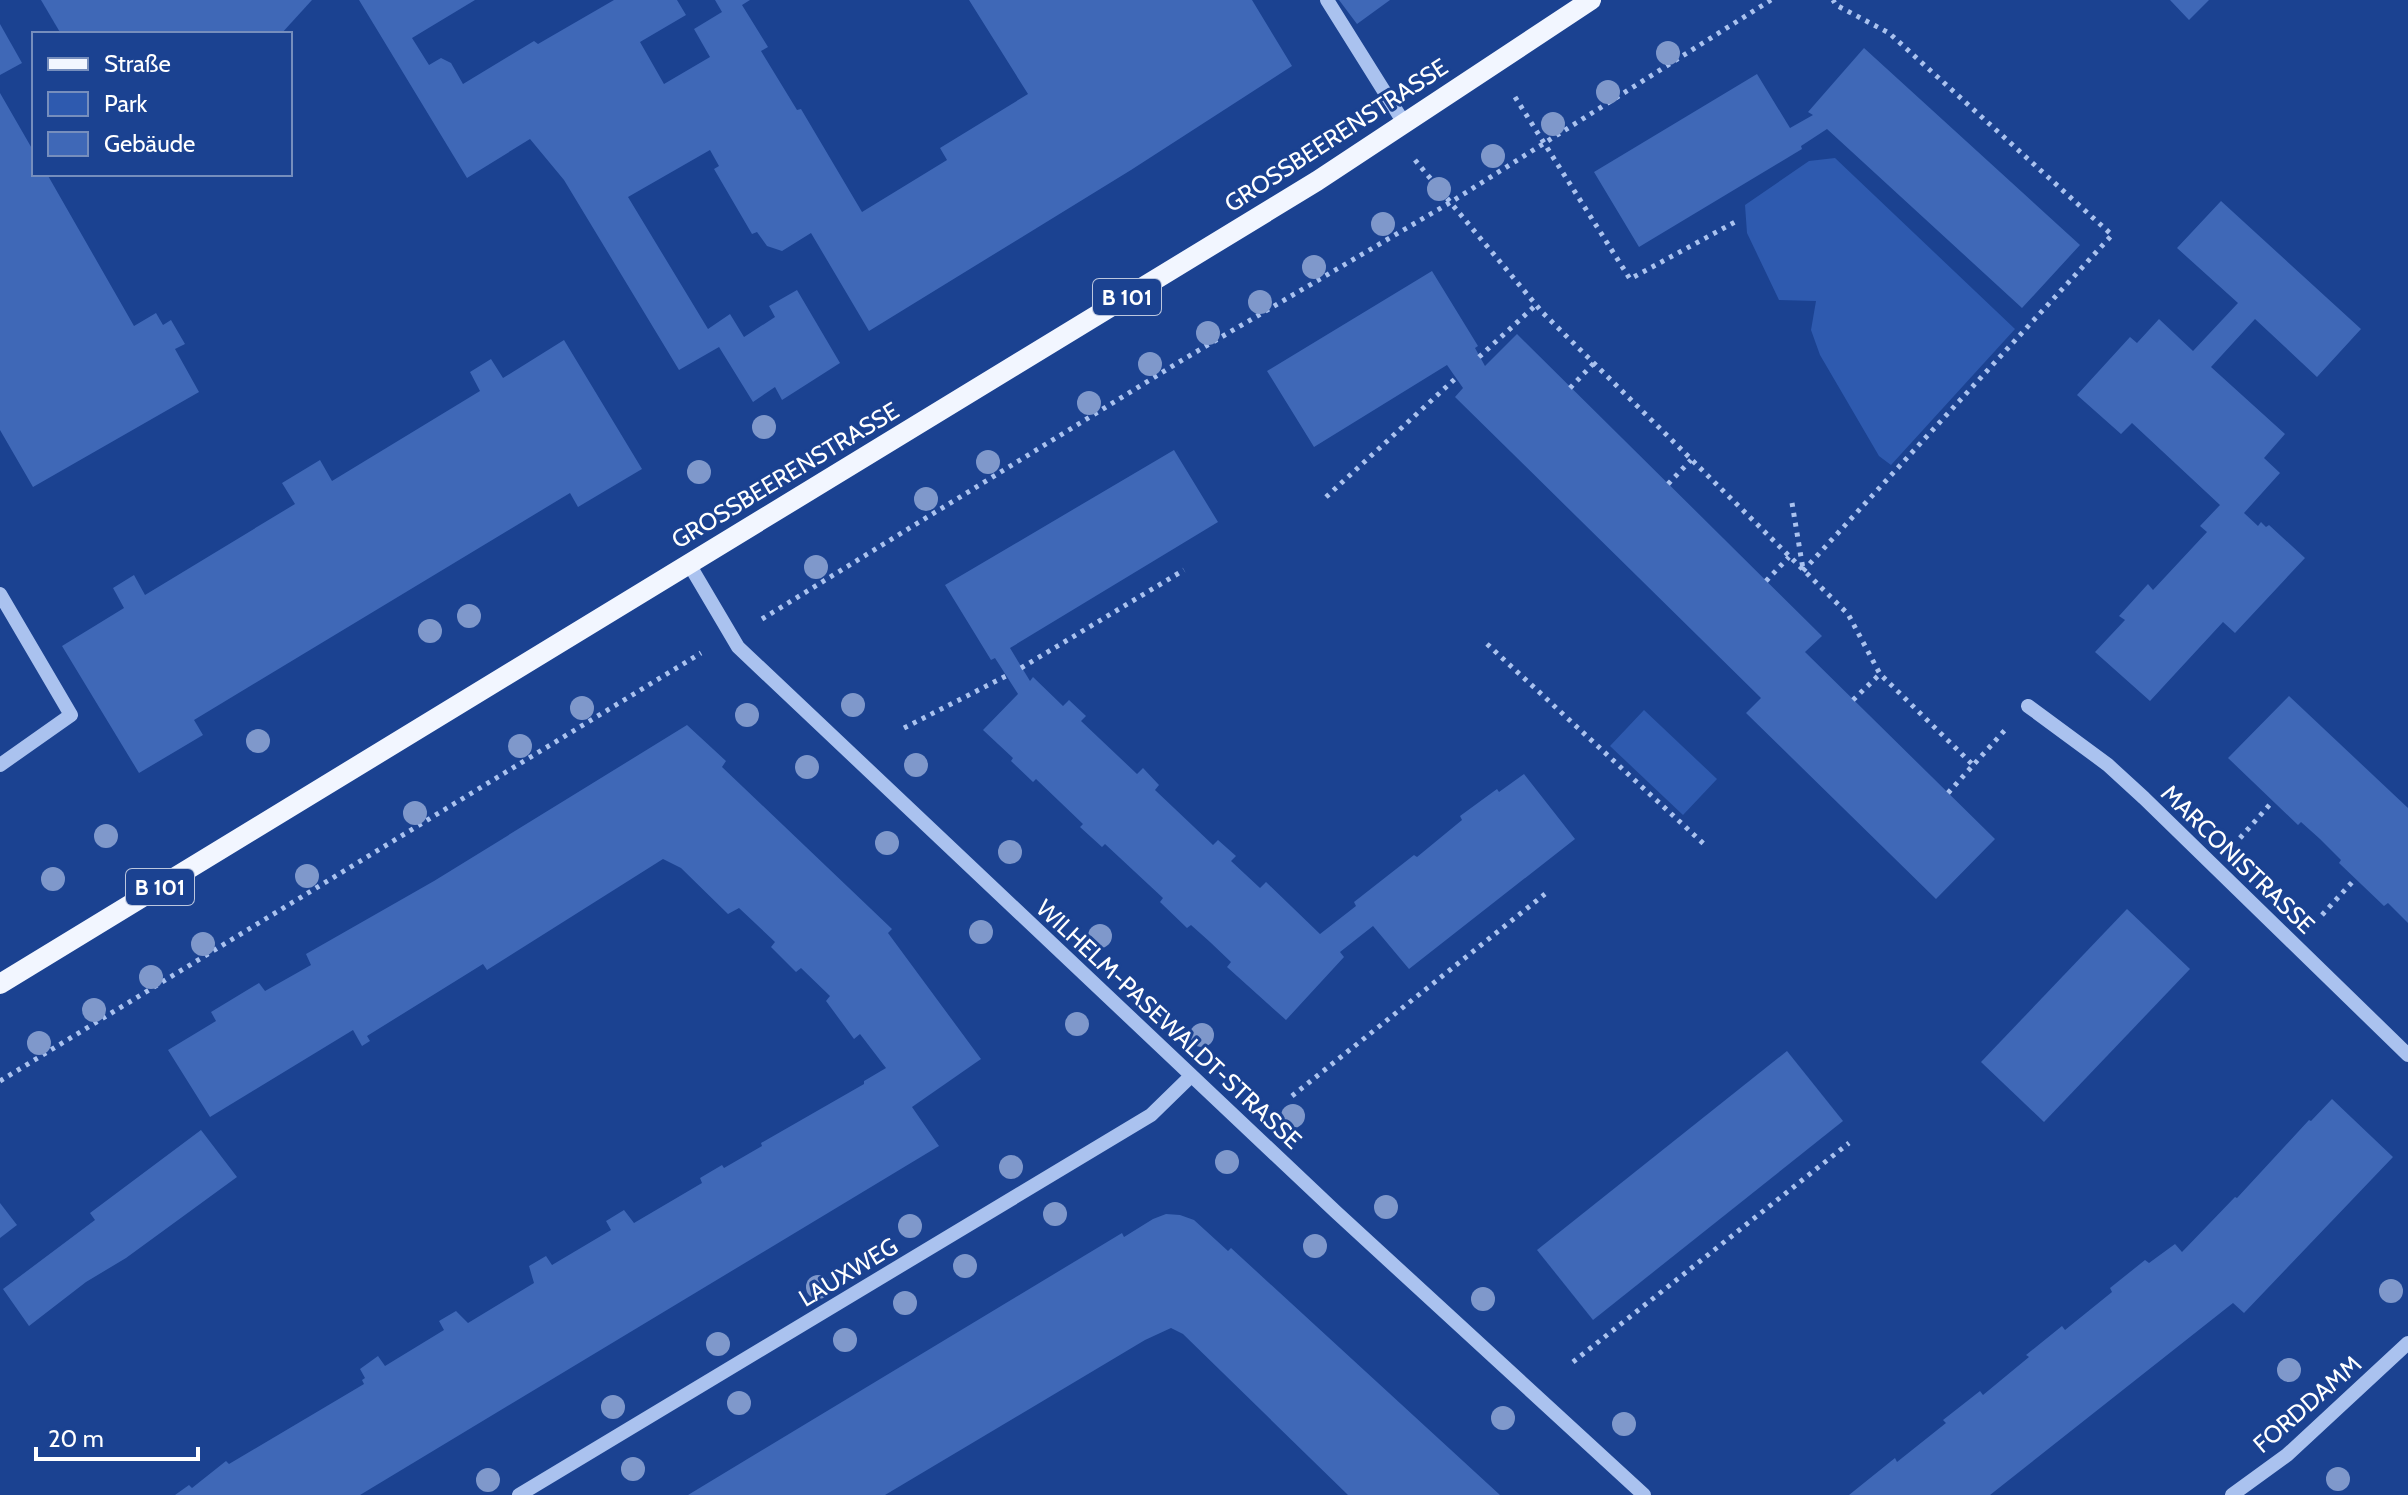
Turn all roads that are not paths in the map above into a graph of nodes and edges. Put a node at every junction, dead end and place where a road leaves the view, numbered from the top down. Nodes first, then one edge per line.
1 (1327, 0) edge
2 (1591, 0) edge
3 (1398, 128) junction
4 (689, 564) junction
5 (0, 594) edge
6 (2028, 706) road end
7 (0, 765) edge
8 (0, 984) edge
9 (2408, 1055) edge
10 (1191, 1076) junction
11 (2408, 1343) edge
12 (519, 1495) edge
13 (1644, 1495) edge
14 (2232, 1495) edge

1 - 3 street
2 - 3 main road, GROSSBEERENSTRASSE / B 101
3 - 4 main road, GROSSBEERENSTRASSE / B 101
4 - 8 main road, GROSSBEERENSTRASSE / B 101
4 - 10 street, WILHELM-PASEWALDT-STRASSE
5 - 7 street
6 - 9 street, MARCONISTRASSE
10 - 12 street, LAUXWEG
10 - 13 street, WILHELM-PASEWALDT-STRASSE
11 - 14 street, FORDDAMM

